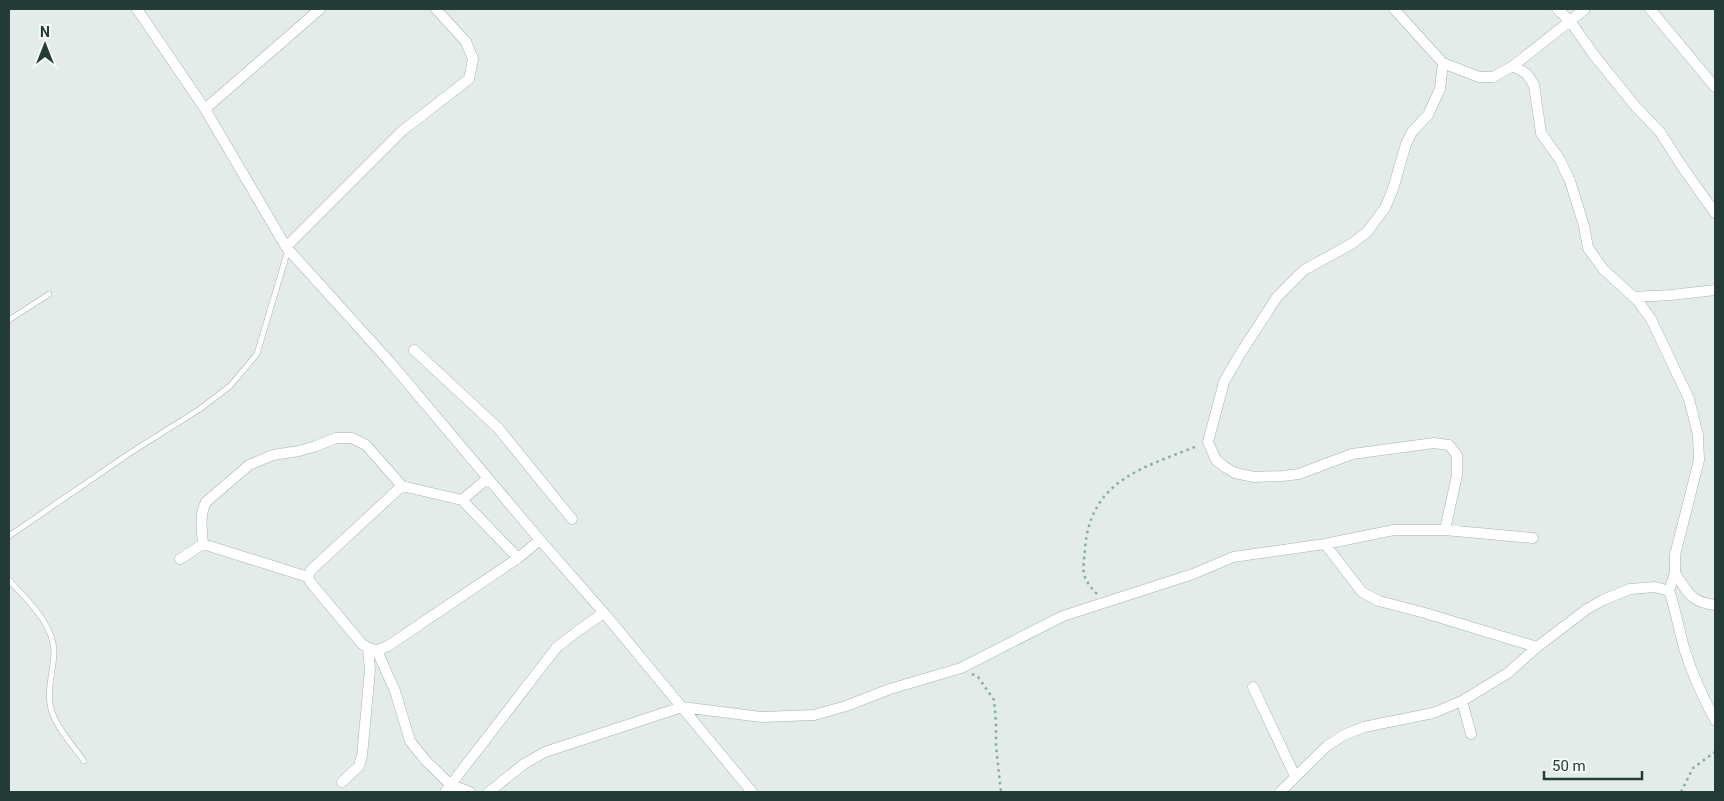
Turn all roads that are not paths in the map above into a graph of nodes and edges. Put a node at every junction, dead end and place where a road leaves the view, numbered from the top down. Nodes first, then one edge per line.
1 (138, 9) edge
2 (320, 9) edge
3 (436, 9) edge
4 (1394, 9) edge
5 (1558, 9) edge
6 (1585, 9) edge
7 (1650, 9) edge
8 (1570, 21) junction
9 (1443, 63) junction
10 (1514, 66) junction
11 (1715, 86) edge
12 (205, 109) junction
13 (1715, 212) edge
14 (287, 249) junction
15 (1715, 290) edge
16 (49, 294) dead end
17 (1633, 297) junction
18 (9, 320) edge
19 (414, 350) dead end
20 (488, 478) junction
21 (402, 486) junction
22 (462, 500) junction
23 (572, 519) dead end
24 (1445, 530) junction
25 (9, 536) edge
26 (1533, 538) dead end
27 (540, 540) junction
28 (203, 544) junction
29 (1325, 544) junction
30 (518, 558) junction
31 (180, 559) dead end
32 (1674, 573) junction
33 (308, 577) junction
34 (9, 580) edge
35 (1669, 591) junction
36 (1715, 604) edge
37 (604, 613) junction
38 (1537, 647) junction
39 (373, 649) junction
40 (1253, 687) dead end
41 (1462, 701) junction
42 (682, 707) junction
43 (1715, 720) edge
44 (1471, 734) dead end
45 (84, 761) dead end
46 (1296, 776) junction
47 (342, 782) dead end
48 (448, 788) edge
49 (470, 792) edge
50 (489, 792) edge
51 (752, 792) edge
52 (1280, 792) edge

1 - 12 street
2 - 12 street
3 - 14 street
4 - 9 street
5 - 8 street
6 - 8 street
7 - 11 street
8 - 10 street
8 - 13 street
9 - 10 street
9 - 24 street
10 - 17 street
12 - 14 street
14 - 20 street
14 - 25 lane
15 - 17 street
16 - 18 lane
17 - 32 street
19 - 23 street
20 - 22 street
20 - 27 street
21 - 22 street
21 - 28 street
21 - 33 street
22 - 30 street
24 - 26 street
24 - 29 street
27 - 30 street
27 - 37 street
28 - 31 street
28 - 33 street
29 - 38 street
29 - 42 street
30 - 39 street
32 - 35 street
32 - 36 street
33 - 39 street
34 - 45 lane
35 - 38 street
35 - 43 street
37 - 42 street
37 - 48 street
38 - 41 street
39 - 47 street
39 - 48 street
40 - 46 street
41 - 44 street
41 - 46 street
42 - 50 street
42 - 51 street
46 - 52 street
48 - 49 street

